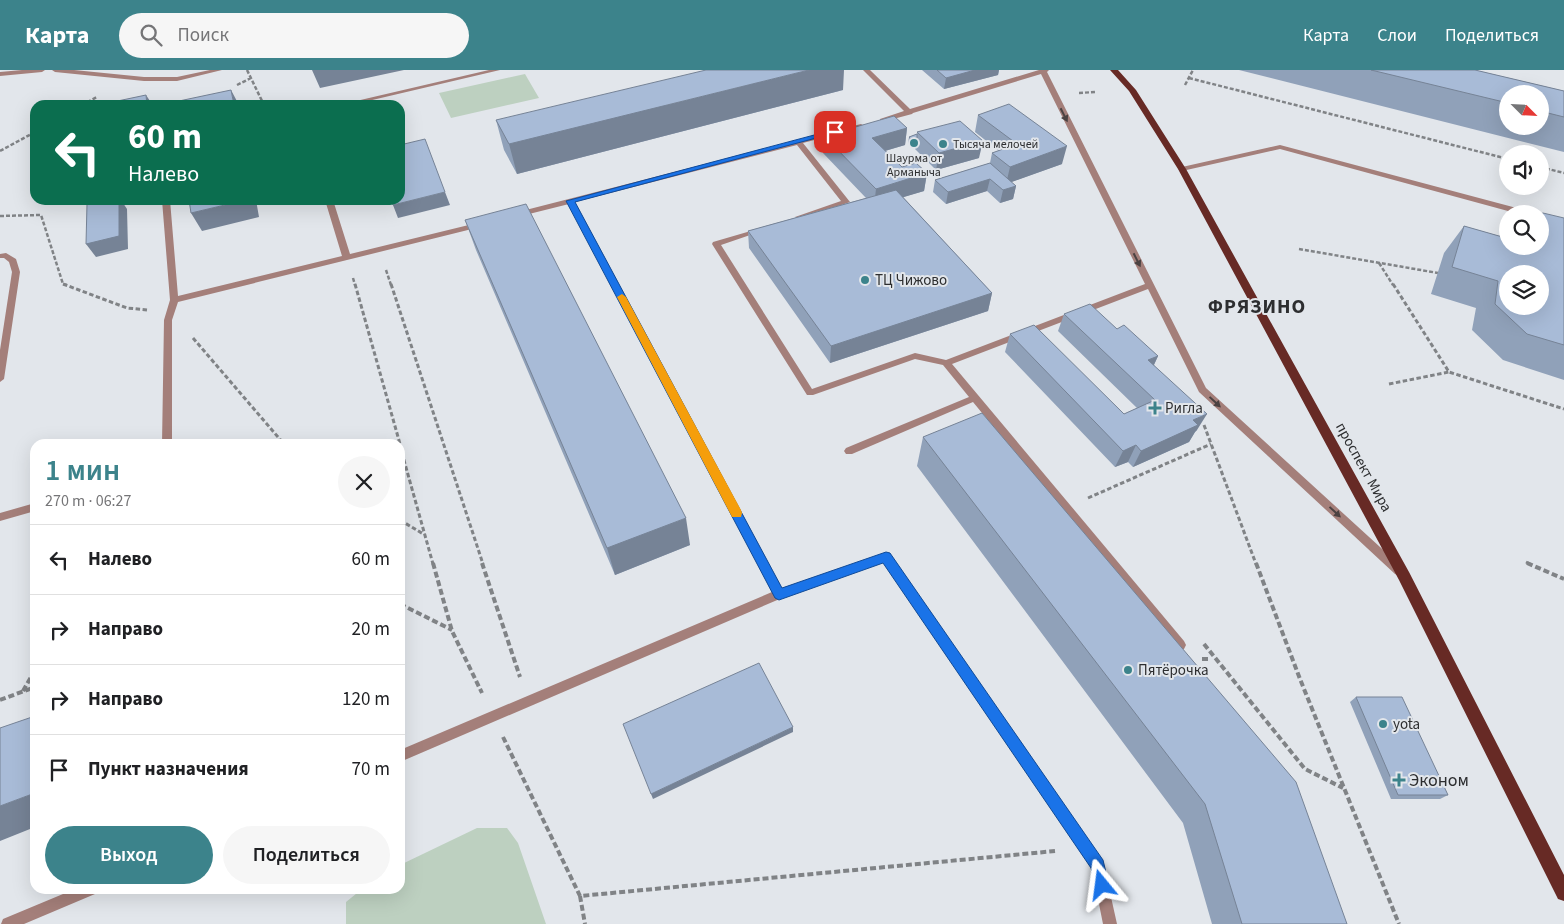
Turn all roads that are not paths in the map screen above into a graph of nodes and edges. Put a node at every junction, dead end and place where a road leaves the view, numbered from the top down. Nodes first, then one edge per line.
1 (42, 70) edge
2 (55, 70) edge
3 (219, 70) edge
4 (497, 70) edge
5 (866, 70) edge
6 (1114, 70) edge
7 (1044, 71) edge
8 (0, 74) edge
9 (364, 100) edge
10 (910, 113) junction
11 (798, 142) junction
12 (1182, 169) junction
13 (570, 201) junction
14 (166, 205) edge
15 (331, 205) edge
16 (1499, 206) edge
17 (505, 218) edge
18 (790, 220) edge
19 (487, 222) edge
20 (772, 226) edge
21 (0, 256) edge
22 (347, 258) junction
23 (1150, 285) junction
24 (174, 300) junction
25 (946, 363) junction
26 (0, 380) edge
27 (975, 398) junction
28 (167, 439) edge
29 (849, 451) dead end
30 (30, 508) edge
31 (0, 517) edge
32 (1404, 576) junction
33 (779, 594) junction
34 (1180, 645) edge
35 (405, 754) edge
36 (1564, 893) edge
37 (78, 894) edge
38 (8, 924) edge
39 (1110, 924) edge

1 - 8 lane
2 - 3 lane
4 - 9 lane
5 - 10 lane
6 - 12 main road, проспект Мира
7 - 10 lane
7 -> 23 lane
10 - 11 lane
11 - 13 lane
11 - 18 lane
12 - 16 lane
12 - 32 main road, проспект Мира
13 - 17 lane
13 - 33 lane
14 - 24 lane
15 - 22 lane
19 - 22 lane
20 - 25 lane
21 - 26 lane
22 - 24 lane
23 - 25 lane
23 -> 32 lane
24 - 28 lane
25 - 27 lane
27 - 29 lane
27 - 34 lane
30 - 31 lane
32 - 36 main road, проспект Мира
33 - 35 lane
33 - 39 lane
37 - 38 lane

